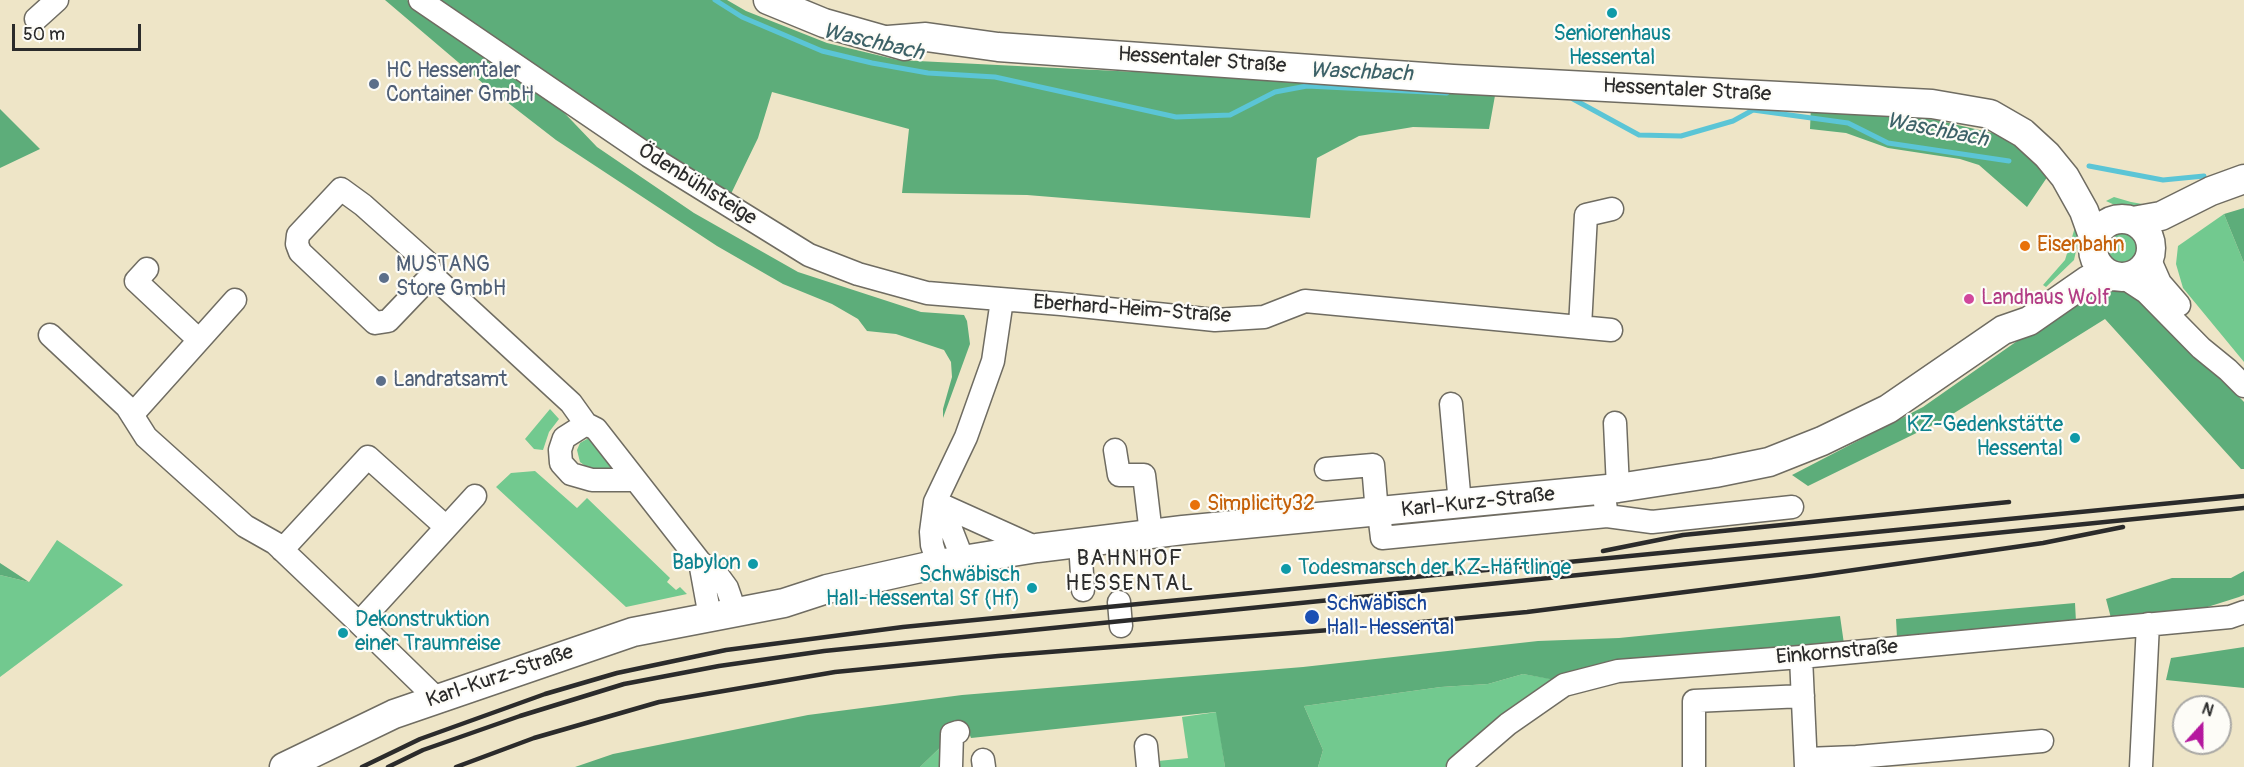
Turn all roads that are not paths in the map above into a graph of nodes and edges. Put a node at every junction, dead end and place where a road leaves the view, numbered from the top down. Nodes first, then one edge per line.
1 (57, 0) edge
2 (420, 0) edge
3 (768, 0) edge
4 (36, 19) dead end
5 (2065, 177) junction
6 (2244, 179) edge
7 (2244, 198) edge
8 (1611, 209) dead end
9 (2128, 220) junction
10 (2093, 243) junction
11 (2150, 254) junction
12 (147, 269) dead end
13 (432, 276) junction
14 (2118, 276) junction
15 (235, 300) dead end
16 (1002, 300) junction
17 (1580, 327) junction
18 (1611, 330) dead end
19 (2003, 330) junction
20 (50, 335) dead end
21 (199, 340) junction
22 (2236, 378) edge
23 (1450, 404) dead end
24 (132, 416) junction
25 (1615, 423) dead end
26 (586, 424) junction
27 (1115, 450) dead end
28 (1326, 469) dead end
29 (635, 480) junction
30 (475, 496) dead end
31 (1610, 498) junction
32 (934, 502) junction
33 (1460, 504) junction
34 (1792, 507) dead end
35 (1378, 513) junction
36 (446, 527) junction
37 (1151, 534) junction
38 (1080, 543) junction
39 (1037, 548) junction
40 (282, 550) junction
41 (940, 565) junction
42 (1083, 590) dead end
43 (1119, 602) dead end
44 (2244, 612) edge
45 (722, 614) junction
46 (360, 623) junction
47 (2148, 624) junction
48 (1121, 626) dead end
49 (1801, 657) junction
50 (1803, 696) junction
51 (436, 698) junction
52 (958, 732) dead end
53 (2042, 741) dead end
54 (1859, 762) edge
55 (291, 763) edge
56 (1806, 763) edge
57 (951, 767) edge
58 (1458, 767) edge
59 (1694, 767) edge
60 (2141, 767) edge

1 - 4 street
2 - 16 street, Ödenbühlsteige
3 - 5 main road, Hessentaler Straße
5 - 9 main road, Hessentaler Straße
5 - 10 main road, Hessentaler Straße
6 - 9 main road
7 - 11 main road
8 - 17 street
9 - 10 main road
9 - 11 main road
10 - 14 main road
10 - 19 main road, Karl-Kurz-Straße
11 - 14 main road
11 - 22 street
12 - 21 street
13 - 13 street
13 - 26 street
14 - 19 main road, Karl-Kurz-Straße
14 - 22 street
15 - 21 street
16 - 17 street, Eberhard-Heim-Straße
16 - 32 street, Eberhard-Heim-Straße
17 - 18 street, Eberhard-Heim-Straße
19 - 31 main road, Karl-Kurz-Straße
20 - 24 street
21 - 24 street
23 - 33 street
24 - 40 street
25 - 31 street
26 - 29 street
26 - 29 street
27 - 37 street
28 - 35 street
29 - 45 street
30 - 36 street
31 - 33 main road, Karl-Kurz-Straße
31 - 34 street
31 - 35 street
32 - 39 street
32 - 41 street
33 - 35 main road, Karl-Kurz-Straße
35 - 37 main road, Karl-Kurz-Straße
36 - 40 street
36 - 46 street
37 - 38 main road, Karl-Kurz-Straße
38 - 39 main road, Karl-Kurz-Straße
38 - 42 street
39 - 41 main road, Karl-Kurz-Straße
40 - 46 street
41 - 45 main road, Karl-Kurz-Straße
43 - 48 street
44 - 47 street, Einkornstraße
45 - 51 main road, Karl-Kurz-Straße
46 - 51 street
47 - 49 street, Einkornstraße
47 - 60 street
49 - 50 street
49 - 58 street, Einkornstraße
50 - 56 street
50 - 59 street
51 - 55 main road, Karl-Kurz-Straße
52 - 57 street
53 - 54 street
54 - 56 street

